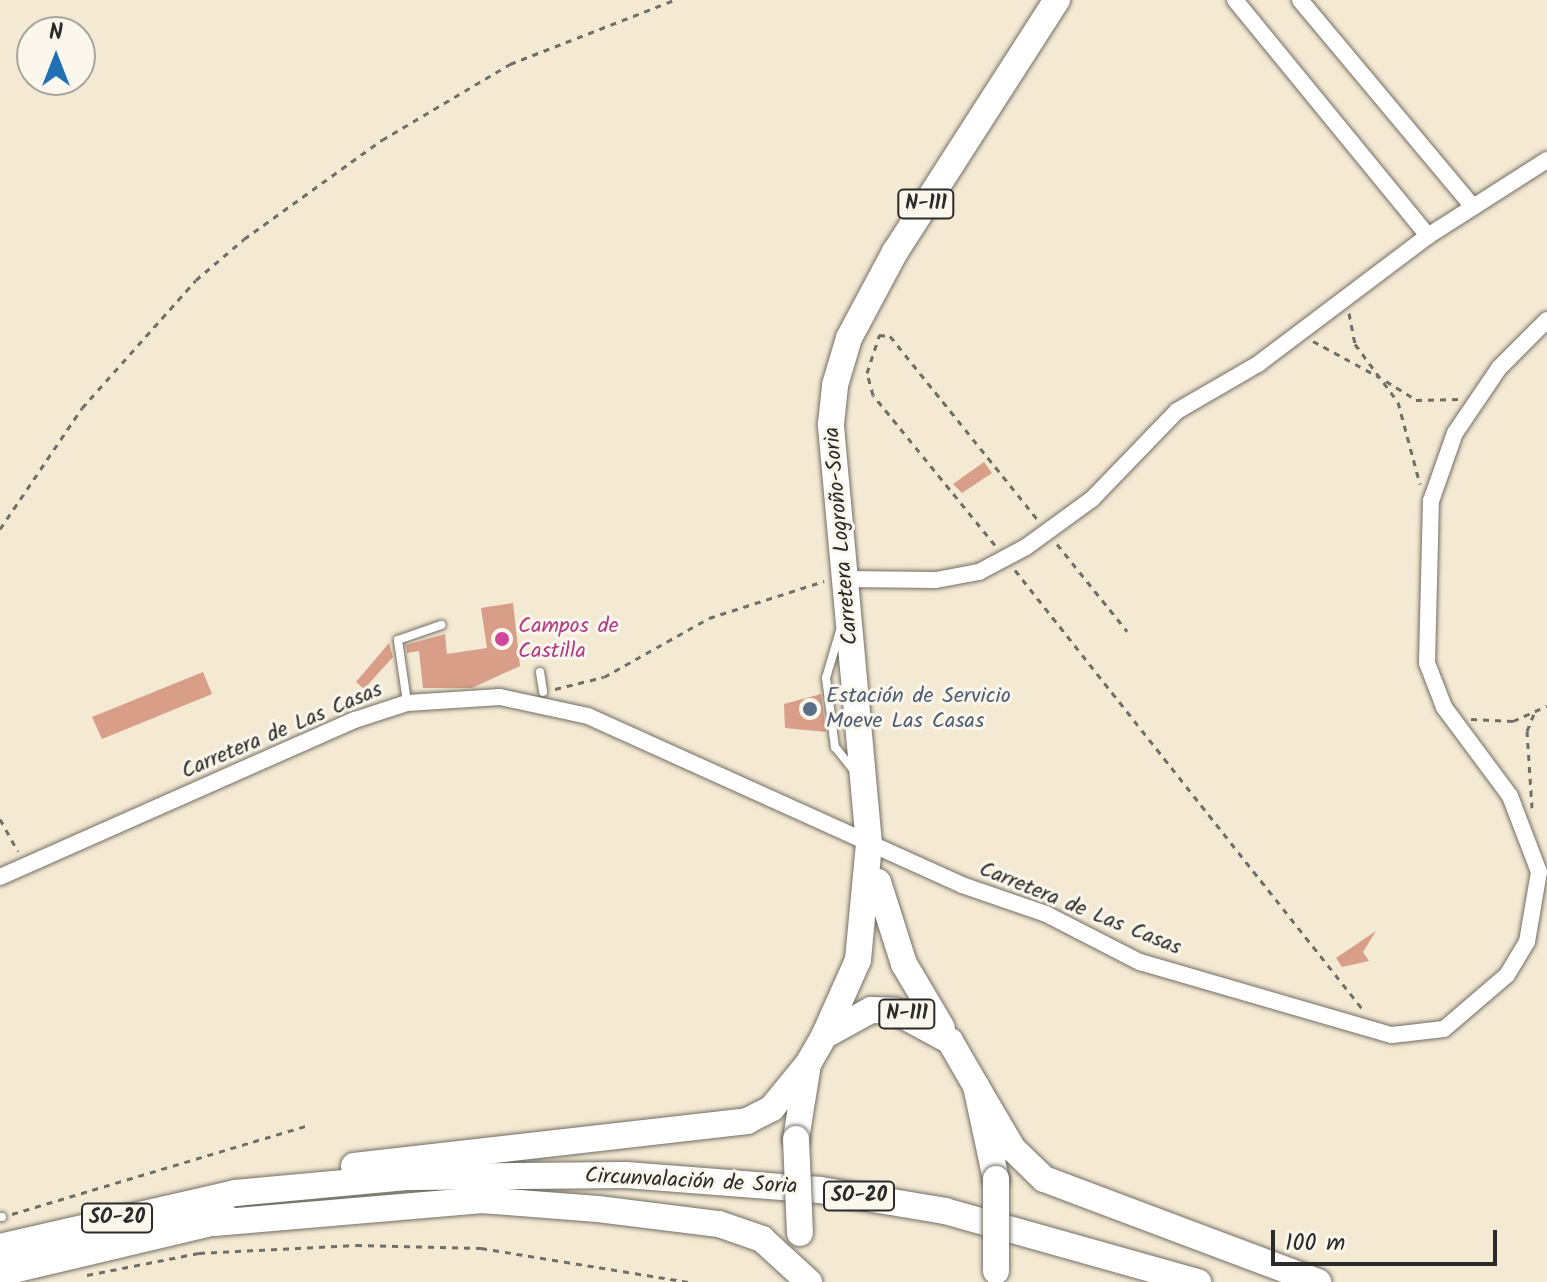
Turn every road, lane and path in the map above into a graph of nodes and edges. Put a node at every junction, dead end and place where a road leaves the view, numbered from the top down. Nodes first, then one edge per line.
1 (674, 0) edge
2 (1057, 0) edge
3 (1235, 0) edge
4 (1300, 0) edge
5 (1547, 160) edge
6 (1473, 207) junction
7 (1428, 236) junction
8 (1353, 290) junction
9 (1547, 320) edge
10 (1289, 340) junction
11 (1384, 380) junction
12 (1488, 384) junction
13 (1431, 513) junction
14 (0, 529) edge
15 (1046, 531) junction
16 (1005, 558) junction
17 (843, 579) junction
18 (846, 607) junction
19 (441, 625) dead end
20 (1127, 631) dead end
21 (854, 667) junction
22 (540, 672) dead end
23 (826, 678) junction
24 (543, 692) joint
25 (407, 703) junction
26 (1547, 706) edge
27 (1444, 707) junction
28 (1536, 709) junction
29 (835, 747) junction
30 (864, 754) junction
31 (866, 785) junction
32 (0, 819) edge
33 (869, 844) junction
34 (1533, 844) junction
35 (26, 865) junction
36 (0, 877) edge
37 (1356, 1024) junction
38 (824, 1036) junction
39 (950, 1041) junction
40 (808, 1064) junction
41 (976, 1086) junction
42 (305, 1126) dead end
43 (509, 1177) junction
44 (235, 1193) junction
45 (1, 1217) edge
46 (214, 1223) junction
47 (0, 1247) edge
48 (0, 1273) edge
49 (81, 1276) dead end
50 (994, 1276) edge
51 (688, 1282) edge
52 (809, 1282) edge
53 (816, 1282) edge
54 (1198, 1282) edge
55 (1318, 1282) edge

1 - 14 path
2 - 17 highway, Carretera Logroño-Soria / N-111
3 - 7 street
4 - 6 street
5 - 6 street
6 - 7 street
7 - 8 street
8 - 10 street
8 - 11 path
9 - 12 street, Carretera de Las Casas
10 - 11 path
10 - 15 street
11 - 12 path
11 - 13 path
12 - 13 street, Carretera de Las Casas
13 - 27 street, Carretera de Las Casas
15 - 16 street
15 - 16 path
15 - 20 path
16 - 17 street
16 - 37 path
17 - 18 highway, Carretera Logroño-Soria / N-111
17 - 24 path
18 - 21 highway, Carretera Logroño-Soria / N-111
18 - 23 lane
19 - 25 lane
21 - 23 lane
21 - 30 highway, Carretera Logroño-Soria / N-111
22 - 24 lane
23 - 29 lane
25 - 33 street, Carretera de Las Casas
25 - 35 street, Carretera de Las Casas
26 - 28 path
27 - 28 path
27 - 34 street, Carretera de Las Casas
28 - 34 path
29 - 30 lane
29 - 31 lane
30 - 31 highway, Carretera Logroño-Soria / N-111
31 - 33 highway, Carretera Logroño-Soria / N-111
32 - 35 path
33 - 37 street, Carretera de Las Casas
33 - 38 highway, Carretera Logroño-Soria / N-111
33 - 39 highway, Carretera Logroño-Soria / N-111
34 - 37 street, Carretera de Las Casas
35 - 36 street, Carretera de Las Casas
38 - 39 highway, N-111
38 - 40 highway, N-111
39 - 41 highway, N-111
40 - 44 highway, SO-20
40 - 53 highway, N-111, bridge
41 - 50 highway, N-111, bridge
41 - 55 highway
42 - 45 path
43 - 44 highway, Circunvalación de Soria / SO-20
43 - 46 highway, Circunvalación de Soria / SO-20
43 - 54 highway, Circunvalación de Soria / SO-20
44 - 47 highway, Circunvalación de Soria / SO-20
46 - 48 highway, Circunvalación de Soria / SO-20
46 - 52 highway, SO-20
49 - 51 path

